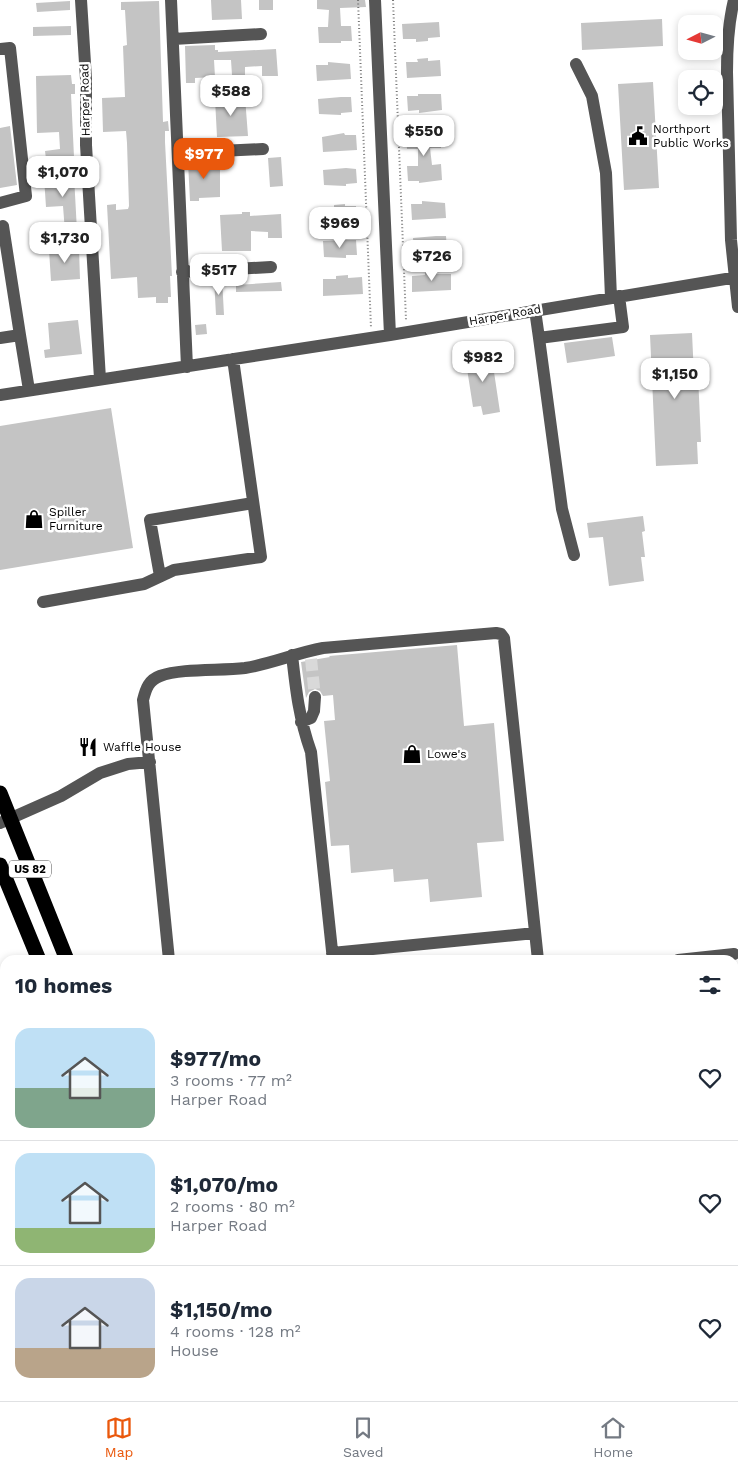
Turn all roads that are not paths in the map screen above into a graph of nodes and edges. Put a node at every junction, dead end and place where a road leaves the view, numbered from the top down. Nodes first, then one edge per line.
1 (81, 0) edge
2 (171, 0) edge
3 (375, 0) edge
4 (734, 0) edge
5 (261, 34) dead end
6 (173, 39) junction
7 (0, 49) edge
8 (576, 64) dead end
9 (264, 149) dead end
10 (179, 153) junction
11 (0, 204) edge
12 (0, 226) edge
13 (271, 267) dead end
14 (182, 272) junction
15 (736, 278) edge
16 (615, 297) junction
17 (738, 306) edge
18 (535, 310) junction
19 (20, 335) junction
20 (390, 335) junction
21 (0, 338) edge
22 (538, 338) junction
23 (233, 359) junction
24 (186, 367) junction
25 (100, 379) junction
26 (29, 390) junction
27 (0, 395) edge
28 (254, 503) junction
29 (574, 554) dead end
30 (160, 576) junction
31 (43, 602) dead end
32 (292, 655) junction
33 (314, 697) tunnel mouth
34 (301, 722) junction
35 (150, 762) junction
36 (0, 793) edge
37 (5, 821) edge
38 (0, 865) edge
39 (7, 879) junction
40 (535, 933) junction
41 (734, 954) dead end
42 (26, 955) edge
43 (37, 955) edge
44 (65, 955) edge
45 (169, 955) edge
46 (332, 955) edge
47 (349, 955) edge
48 (537, 955) edge
49 (725, 955) edge

1 - 25 street, Harper Road
2 - 6 street
3 - 20 street
4 - 15 street
5 - 6 street
6 - 10 street
7 - 11 street
8 - 16 street
9 - 10 street
10 - 14 street
12 - 19 street
13 - 14 street
14 - 24 street
15 - 16 street, Harper Road
15 - 17 street
16 - 18 street, Harper Road
16 - 22 street
18 - 20 street, Harper Road
18 - 22 street
19 - 21 street
19 - 26 street
20 - 23 street, Harper Road
22 - 29 street
23 - 24 street, Harper Road
23 - 28 street
24 - 25 street, Harper Road
25 - 26 street, Harper Road
26 - 27 street, Harper Road
28 - 30 street
28 - 30 street
30 - 31 street
32 - 34 street
32 - 35 street
32 - 40 street
33 - 34 street
34 - 46 street
35 - 37 street
35 - 45 street
36 - 37 highway, US 82
37 - 44 highway, US 82
38 - 39 highway, US 82
39 - 42 highway
39 - 43 highway, US 82
40 - 47 street
40 - 48 street
41 - 49 street

